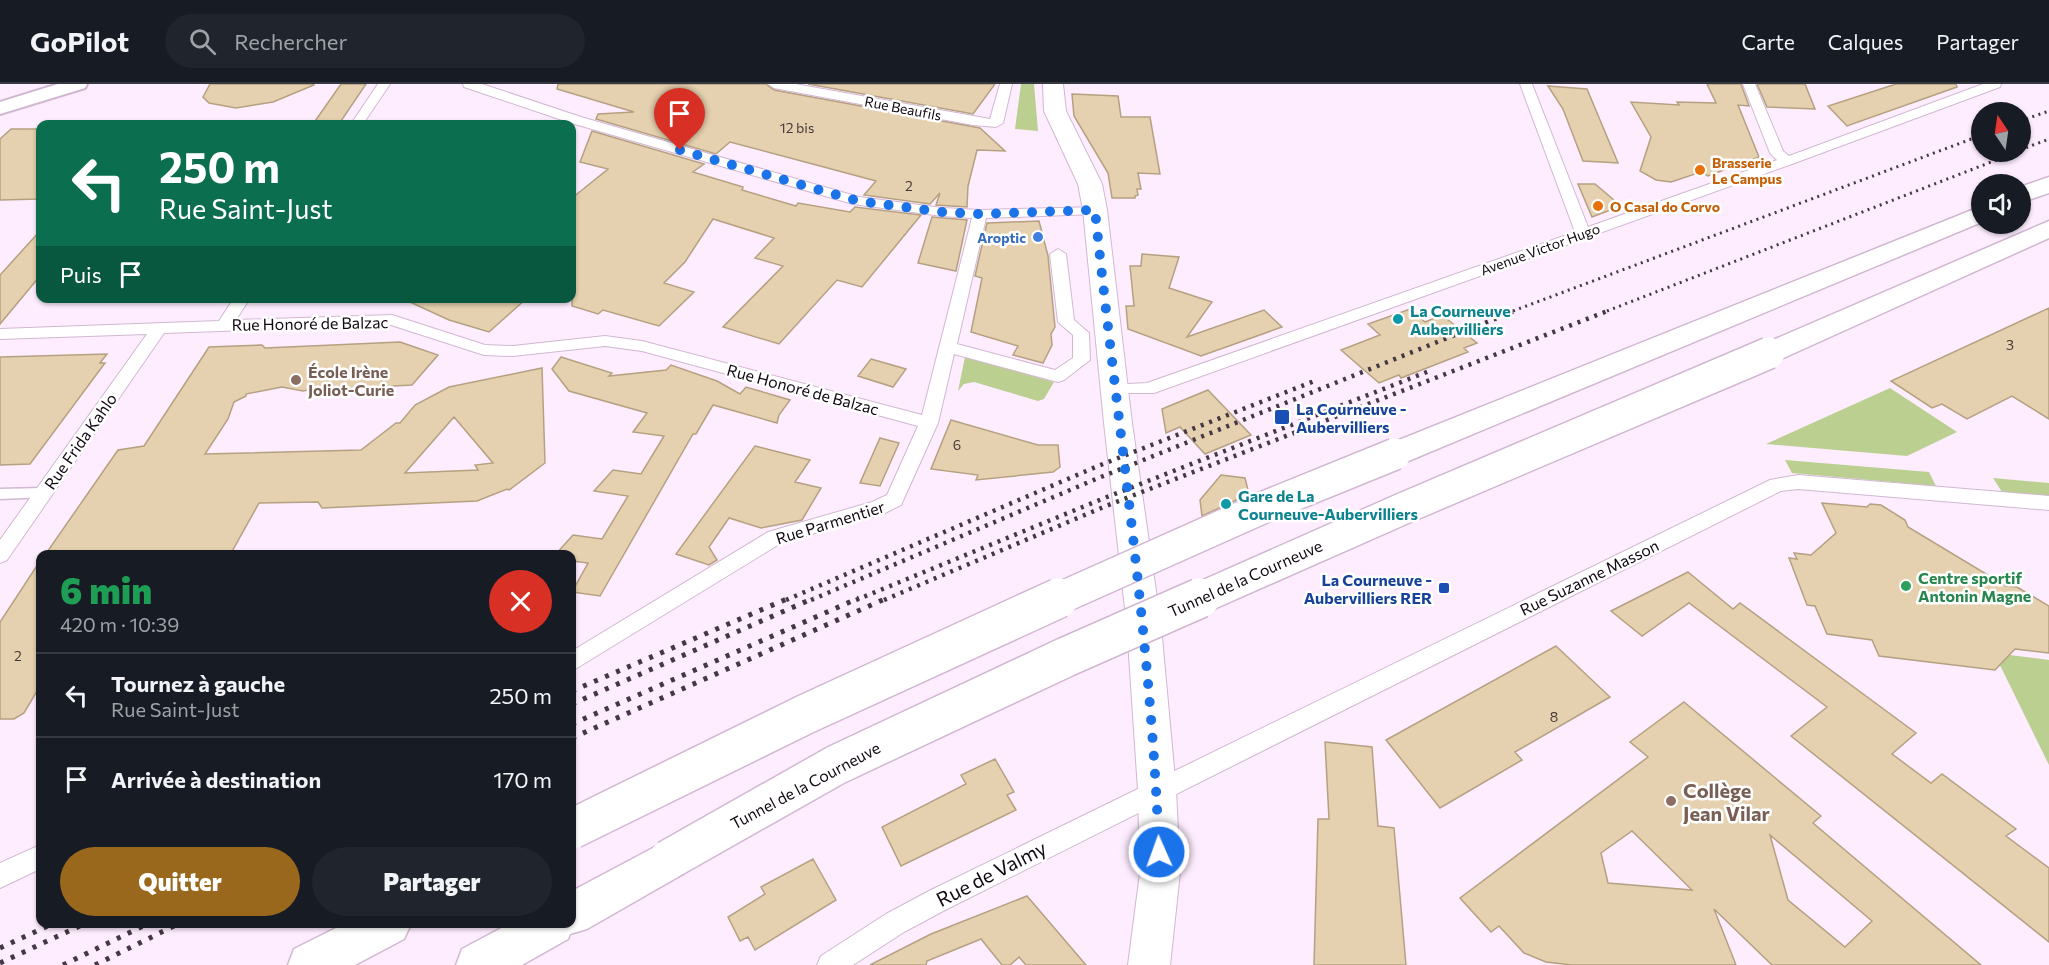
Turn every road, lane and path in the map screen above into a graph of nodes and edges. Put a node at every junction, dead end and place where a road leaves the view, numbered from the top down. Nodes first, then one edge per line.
1 (78, 84) edge
2 (384, 84) edge
3 (469, 84) edge
4 (774, 84) edge
5 (1006, 84) edge
6 (1053, 84) edge
7 (1526, 84) edge
8 (1749, 84) edge
9 (1995, 84) edge
10 (0, 108) edge
11 (360, 120) edge
12 (1786, 161) junction
13 (2049, 184) edge
14 (2031, 191) edge
15 (1095, 210) junction
16 (980, 214) junction
17 (1971, 218) edge
18 (2049, 229) edge
19 (1583, 234) junction
20 (1058, 254) dead end
21 (239, 303) edge
22 (225, 325) junction
23 (160, 327) junction
24 (0, 334) edge
25 (948, 347) junction
26 (1115, 389) junction
27 (929, 423) junction
28 (43, 493) junction
29 (0, 495) edge
30 (2049, 504) edge
31 (0, 555) edge
32 (576, 660) edge
33 (1157, 790) junction
34 (576, 828) edge
35 (36, 859) edge
36 (0, 876) edge
37 (576, 912) edge
38 (381, 928) edge
39 (546, 928) edge
40 (310, 965) edge
41 (478, 965) edge
42 (830, 965) edge
43 (1149, 965) edge

1 - 10 main road
2 - 11 street
3 - 16 street
4 - 5 street, Rue Beaufils
6 - 15 main road
7 - 19 street
8 - 12 street
9 - 12 street, Avenue Victor Hugo
12 - 19 street, Avenue Victor Hugo
13 - 14 highway
15 - 16 street
15 - 26 main road
16 - 25 street, Rue Parmentier
17 - 34 highway, bridge
18 - 37 highway, Tunnel de la Courneuve, bridge
19 - 26 street, Avenue Victor Hugo
20 - 25 street
21 - 22 street
22 - 23 street, Rue Honoré de Balzac
22 - 27 street, Rue Honoré de Balzac
23 - 24 street, Rue Honoré de Balzac
23 - 28 street, Rue Frida Kahlo
25 - 27 street, Rue Parmentier
26 - 33 main road
27 - 32 street, Rue Parmentier
28 - 29 street
28 - 31 street, Rue Frida Kahlo
30 - 33 street, Rue Suzanne Masson
33 - 42 street, Rue de Valmy
33 - 43 main road
35 - 36 street
38 - 40 highway
39 - 41 highway

